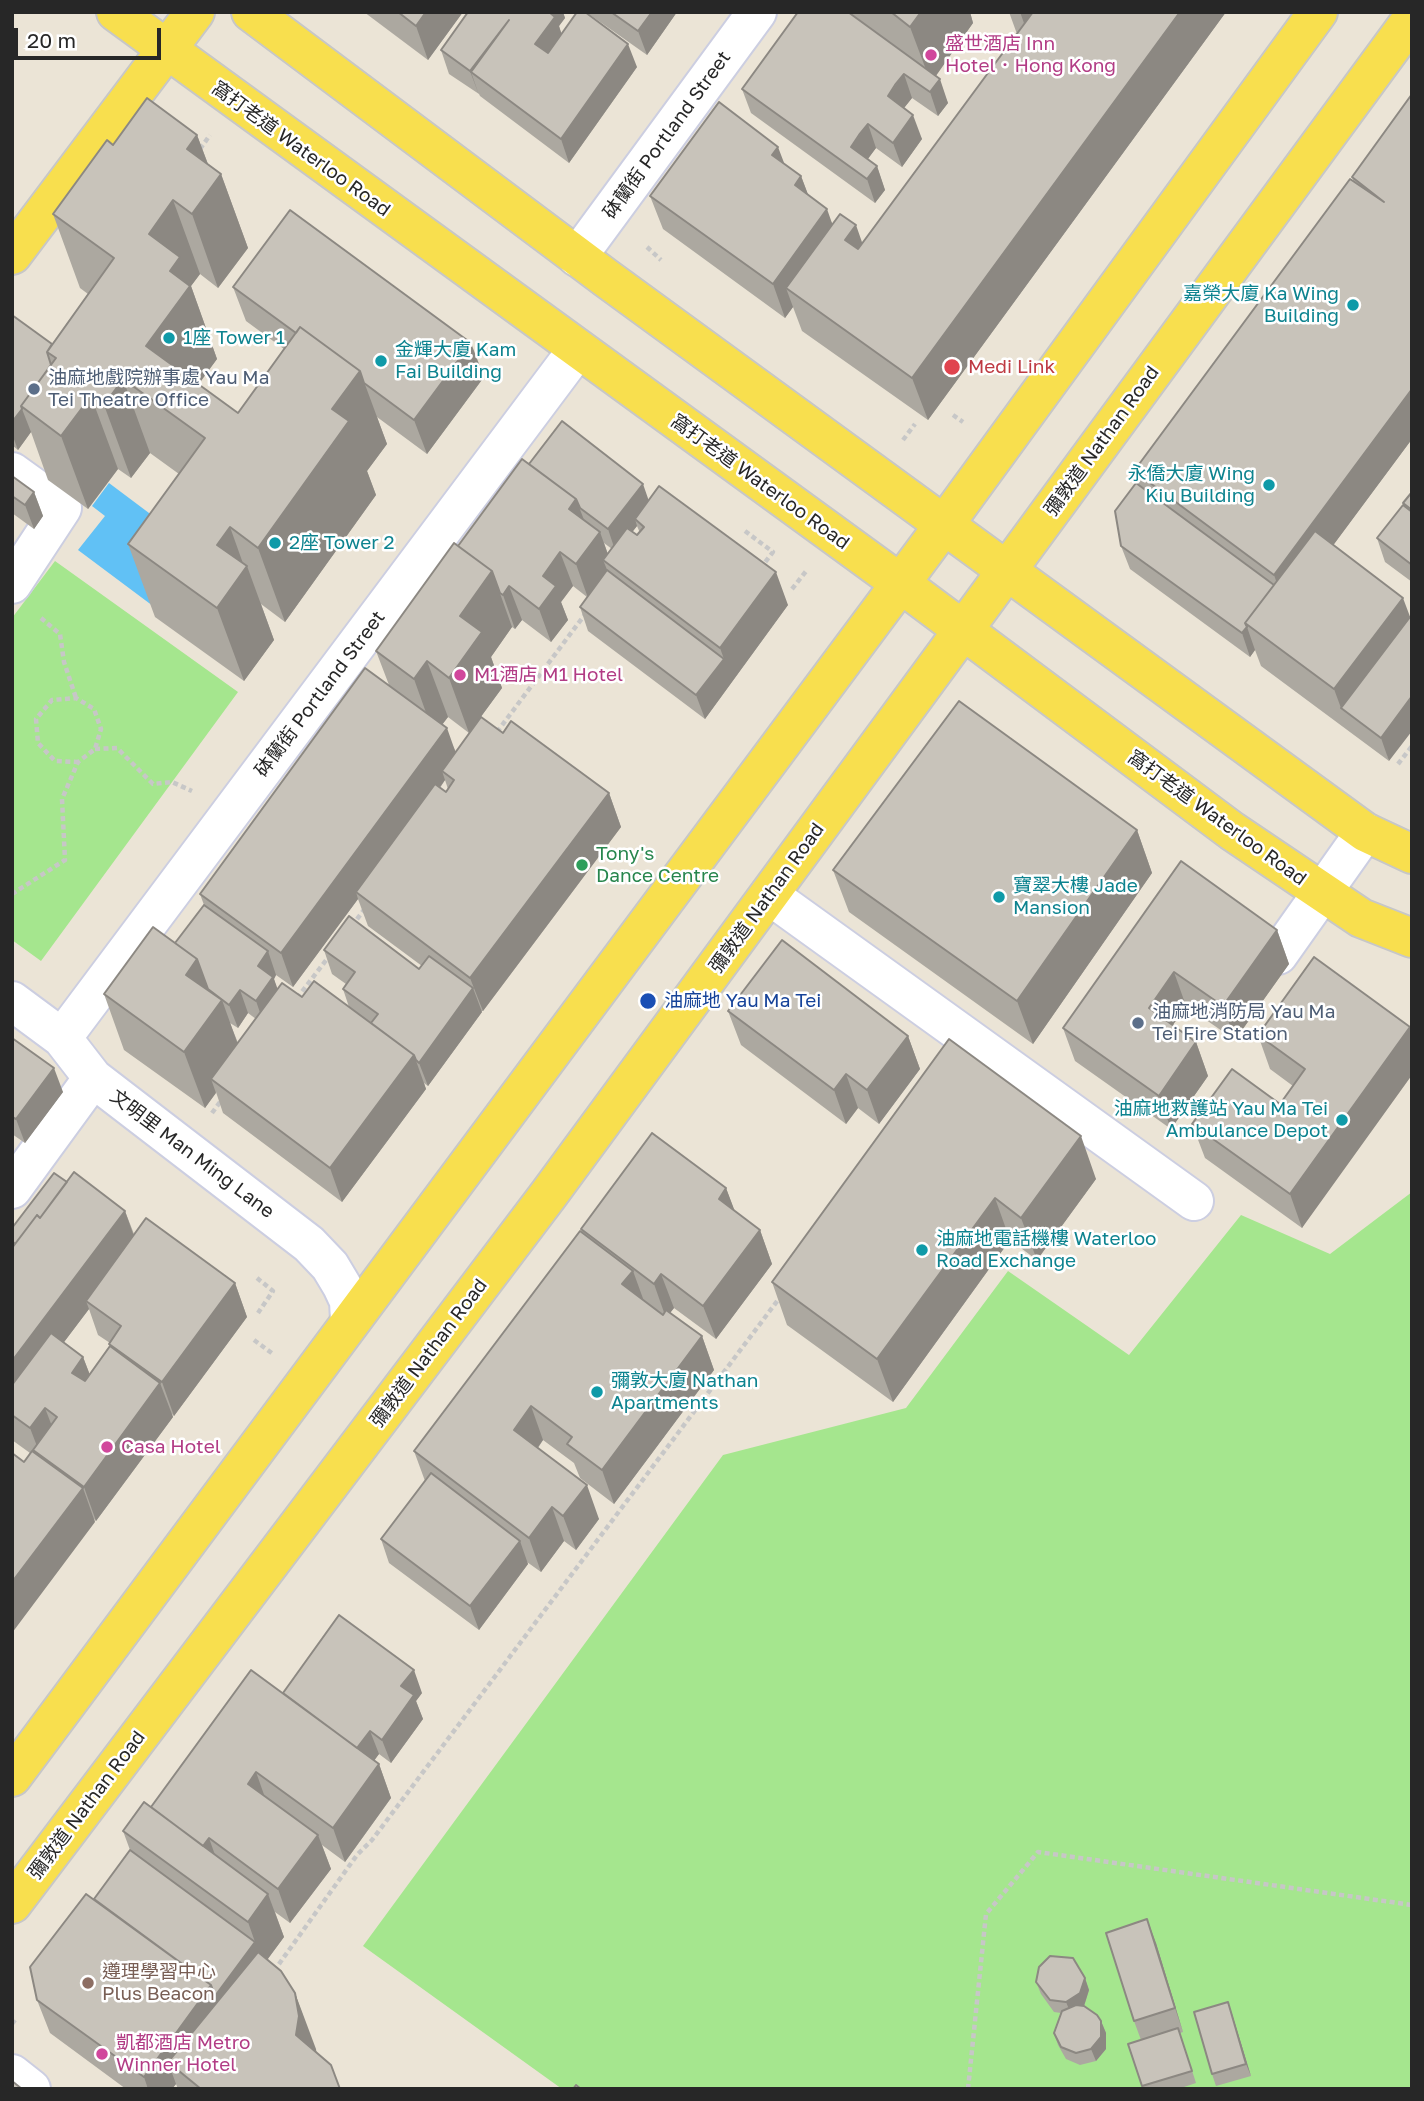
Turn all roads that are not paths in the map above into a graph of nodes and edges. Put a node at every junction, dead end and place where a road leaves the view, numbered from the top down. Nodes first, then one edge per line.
1 (116, 12) edge
2 (195, 12) edge
3 (251, 12) edge
4 (757, 12) edge
5 (1318, 12) edge
6 (1412, 19) edge
7 (167, 50) junction
8 (12, 255) edge
9 (577, 257) junction
10 (577, 350) junction
11 (12, 472) edge
12 (944, 525) junction
13 (1007, 571) junction
14 (900, 583) junction
15 (12, 584) edge
16 (963, 630) junction
17 (1365, 832) junction
18 (1410, 850) edge
19 (1322, 894) junction
20 (769, 895) junction
21 (1412, 938) edge
22 (1278, 955) dead end
23 (12, 1001) edge
24 (62, 1038) junction
25 (93, 1078) junction
26 (12, 1189) edge
27 (1194, 1201) dead end
28 (350, 1321) junction
29 (12, 1777) edge
30 (12, 1904) edge
31 (12, 2074) edge
32 (31, 2089) edge

1 - 7 main road, 窩打老道 Waterloo Road
2 - 7 main road
3 - 9 main road
4 - 9 street, 砵蘭街 Portland Street
5 - 12 main road
6 - 13 main road, 彌敦道 Nathan Road
7 - 8 main road
7 - 10 main road, 窩打老道 Waterloo Road
9 - 12 main road
10 - 14 main road, 窩打老道 Waterloo Road
10 - 24 street, 砵蘭街 Portland Street
11 - 15 street
12 - 13 main road
12 - 14 main road
13 - 16 main road, 彌敦道 Nathan Road
13 - 17 main road
14 - 16 main road, 窩打老道 Waterloo Road
14 - 28 main road
16 - 19 main road, 窩打老道 Waterloo Road
16 - 20 main road, 彌敦道 Nathan Road
17 - 18 main road
17 - 19 street
19 - 21 main road, 窩打老道 Waterloo Road
19 - 22 street
20 - 27 street
20 - 30 main road, 彌敦道 Nathan Road
23 - 24 street, 文明里 Man Ming Lane
24 - 25 street, 文明里 Man Ming Lane
25 - 26 street
25 - 28 street, 文明里 Man Ming Lane
28 - 29 main road
31 - 32 street

